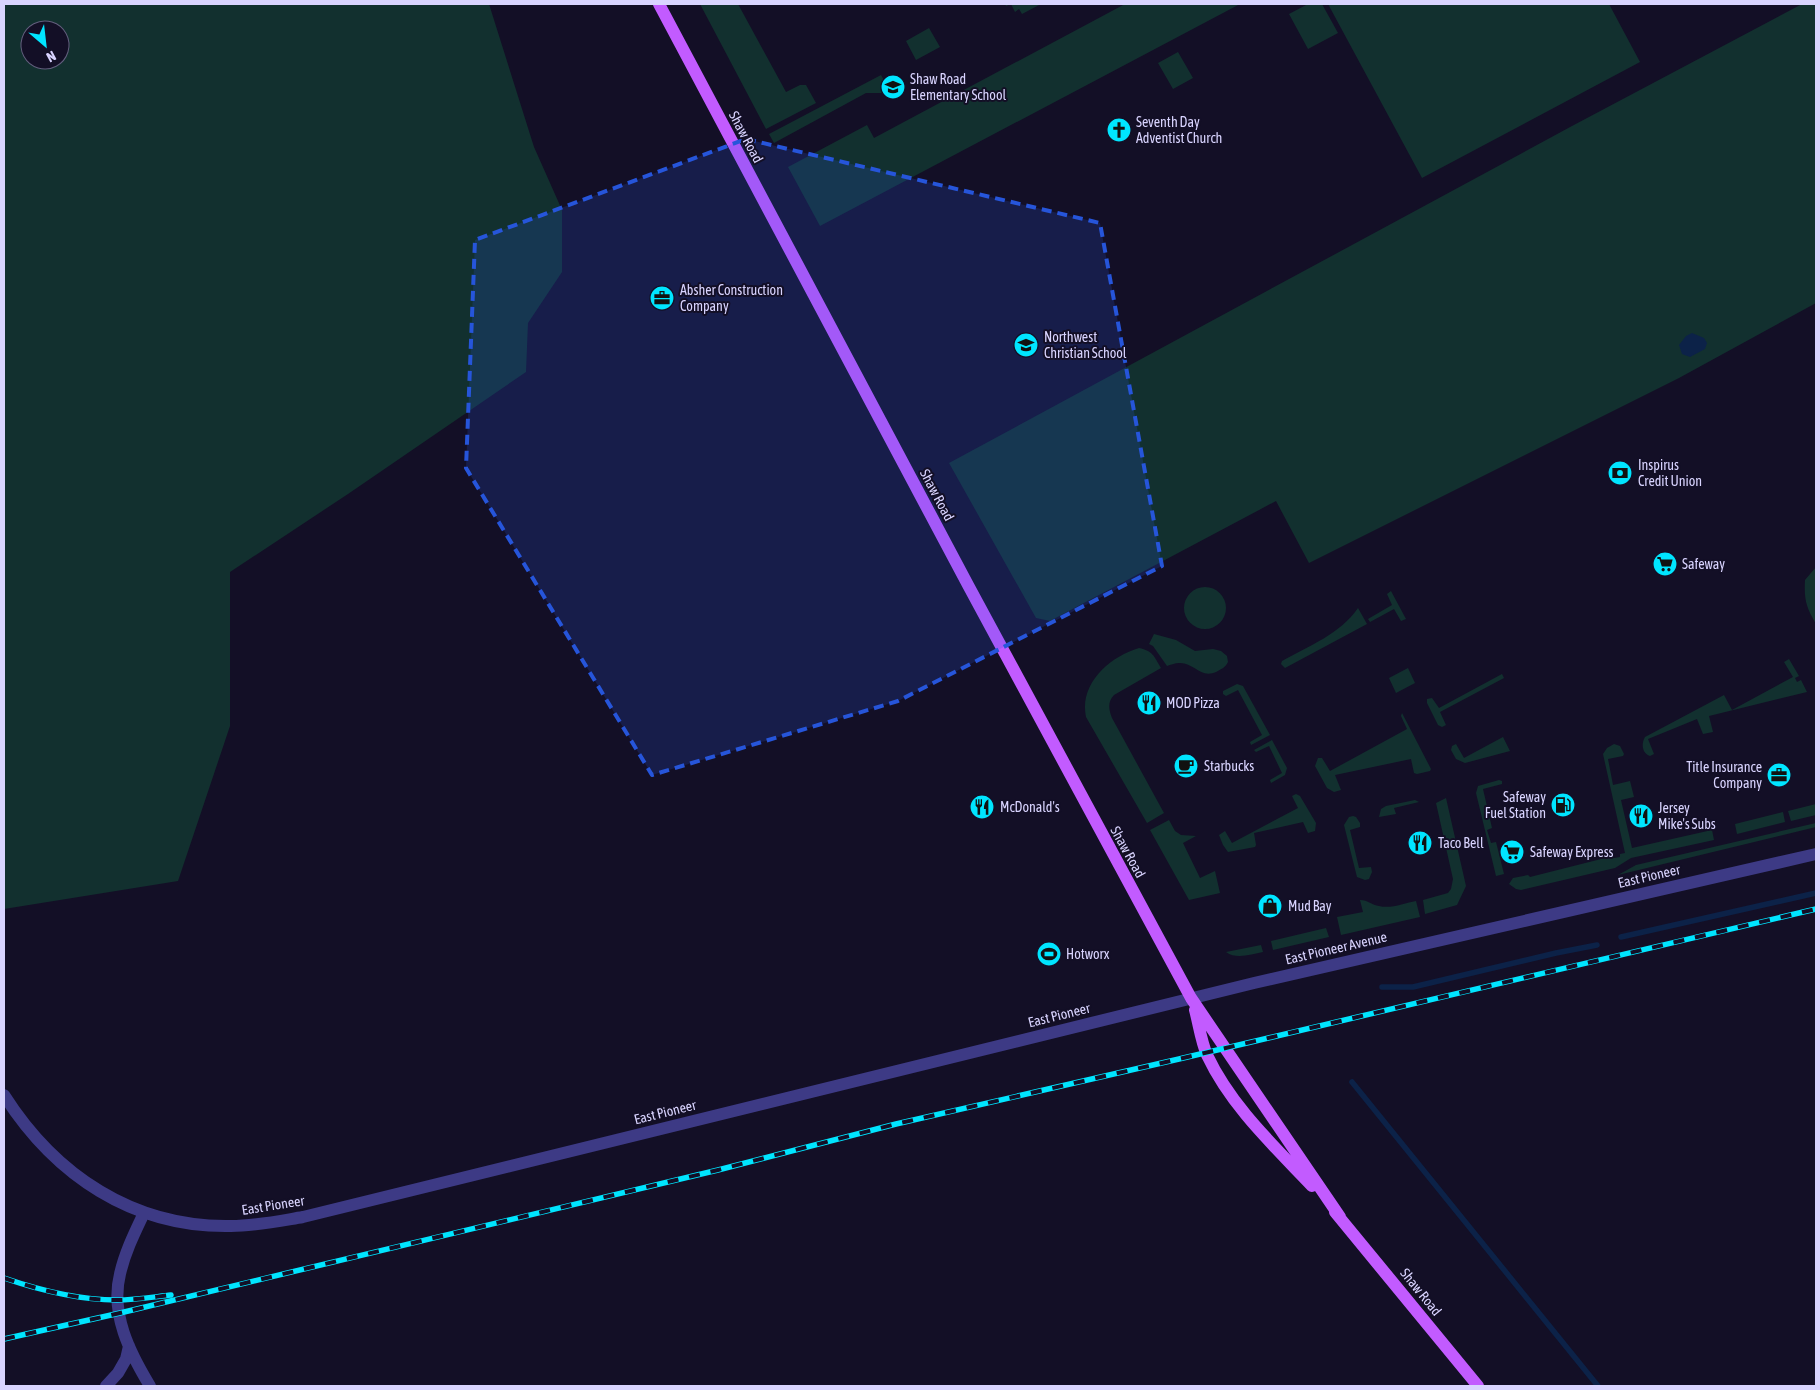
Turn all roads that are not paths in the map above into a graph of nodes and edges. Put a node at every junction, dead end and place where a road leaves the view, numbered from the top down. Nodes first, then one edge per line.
1 (659, 4) edge
2 (1816, 854) edge
3 (1488, 928) joint
4 (1191, 998) junction
5 (4, 1095) edge
6 (144, 1213) junction
7 (1340, 1217) junction
8 (129, 1346) junction
9 (106, 1386) edge
10 (150, 1386) edge
11 (1478, 1386) edge

1 - 4 main road, Shaw Road
2 - 3 street, East Pioneer
3 - 4 street, East Pioneer Avenue
4 - 6 street, East Pioneer
4 - 7 main road, Shaw Road
4 - 7 main road, Shaw Road
5 - 6 street, East Pioneer
6 - 8 street
7 - 11 main road, Shaw Road
8 - 9 street
8 - 10 street

